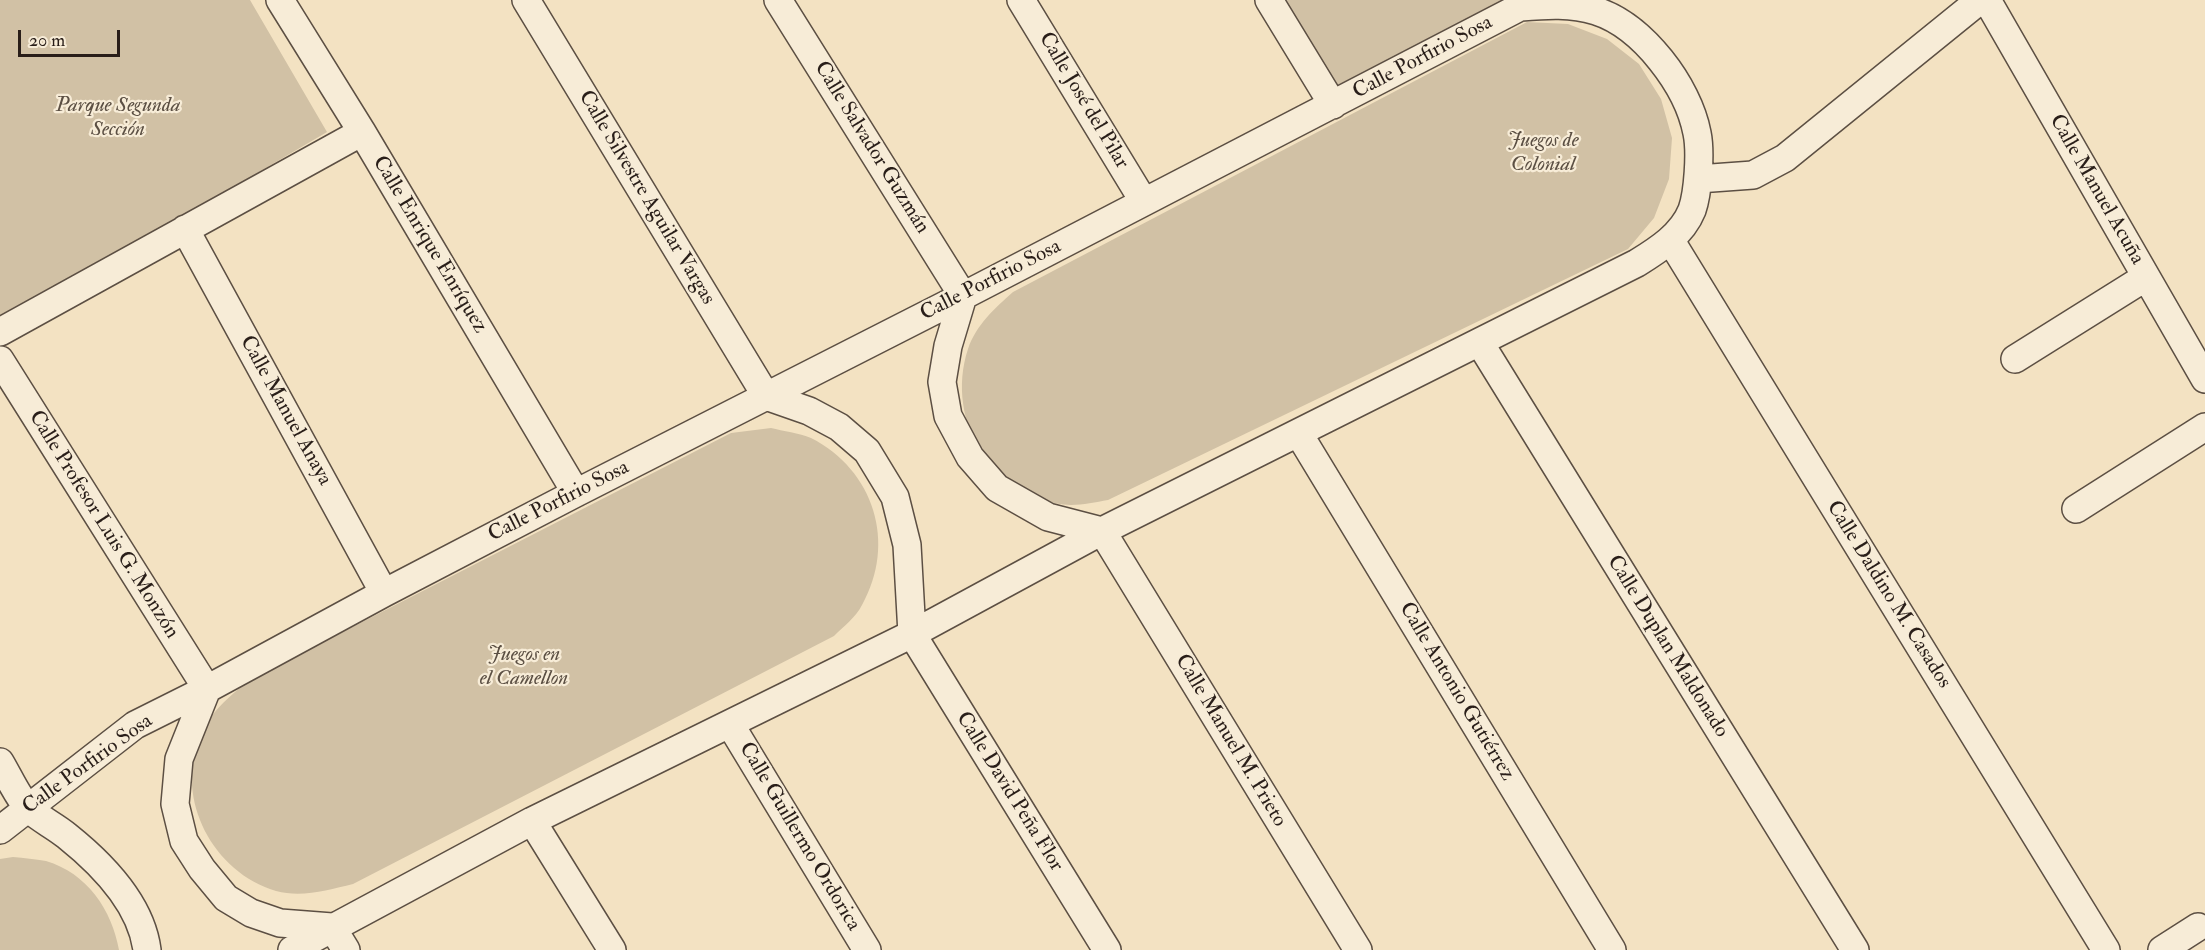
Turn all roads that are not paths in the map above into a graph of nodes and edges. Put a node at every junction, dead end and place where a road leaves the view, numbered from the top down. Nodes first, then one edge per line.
1 (280, 0) edge
2 (526, 0) edge
3 (778, 0) edge
4 (1021, 0) edge
5 (1269, 0) edge
6 (1980, 0) edge
7 (1987, 0) edge
8 (1333, 105) junction
9 (362, 132) junction
10 (1698, 179) junction
11 (1144, 202) junction
12 (185, 229) junction
13 (1671, 241) junction
14 (2146, 277) junction
15 (963, 296) junction
16 (0, 332) edge
17 (1480, 343) junction
18 (2016, 359) dead end
19 (0, 360) edge
20 (2205, 379) edge
21 (766, 396) junction
22 (2205, 427) edge
23 (1299, 434) junction
24 (576, 493) junction
25 (2076, 509) dead end
26 (1102, 531) junction
27 (384, 593) junction
28 (912, 634) junction
29 (207, 689) junction
30 (730, 724) junction
31 (0, 762) edge
32 (28, 808) junction
33 (532, 821) junction
34 (0, 830) edge
35 (332, 927) junction
36 (2198, 927) dead end
37 (147, 950) edge
38 (292, 950) edge
39 (346, 950) edge
40 (612, 950) edge
41 (867, 950) edge
42 (1107, 950) edge
43 (1358, 950) edge
44 (1612, 950) edge
45 (1855, 950) edge
46 (2106, 950) edge
47 (2162, 950) edge

1 - 9 street, Calle Enrique Enríquez
2 - 21 street, Calle Silvestre Aguilar Vargas
3 - 15 street, Calle Salvador Guzmán
4 - 11 street, Calle José del Pilar
5 - 8 street
6 - 10 street
7 - 14 street, Calle Manuel Acuña
8 - 10 street, Calle Porfirio Sosa
8 - 11 street, Calle Porfirio Sosa
9 - 12 street
9 - 24 street, Calle Enrique Enríquez
10 - 13 street, Calle Porfirio Sosa
11 - 15 street, Calle Porfirio Sosa
12 - 16 street
12 - 27 street, Calle Manuel Anaya
13 - 17 street, Calle Porfirio Sosa
13 - 46 street, Calle Daldino M. Casados
14 - 18 street
14 - 20 street, Calle Manuel Acuña
15 - 21 street, Calle Porfirio Sosa
15 - 26 street
17 - 23 street, Calle Porfirio Sosa
17 - 45 street, Calle Duplan Maldonado
19 - 29 street, Calle Profesor Luis G. Monzón
21 - 24 street, Calle Porfirio Sosa
21 - 28 street
22 - 25 street
23 - 26 street, Calle Porfirio Sosa
23 - 44 street, Calle Antonio Gutiérrez
24 - 27 street, Calle Porfirio Sosa
26 - 28 street, Calle Porfirio Sosa
26 - 43 street, Calle Manuel M. Prieto
27 - 29 street, Calle Porfirio Sosa
28 - 30 street, Calle Porfirio Sosa
28 - 42 street, Calle David Peña Flor
29 - 32 street, Calle Porfirio Sosa
29 - 35 street
30 - 33 street, Calle Porfirio Sosa
30 - 41 street, Calle Guillermo Ordorica
31 - 32 street
32 - 34 street, Calle Porfirio Sosa
32 - 37 street
33 - 35 street, Calle Porfirio Sosa
33 - 40 street
35 - 38 street, Calle Porfirio Sosa
35 - 39 street
36 - 47 street

